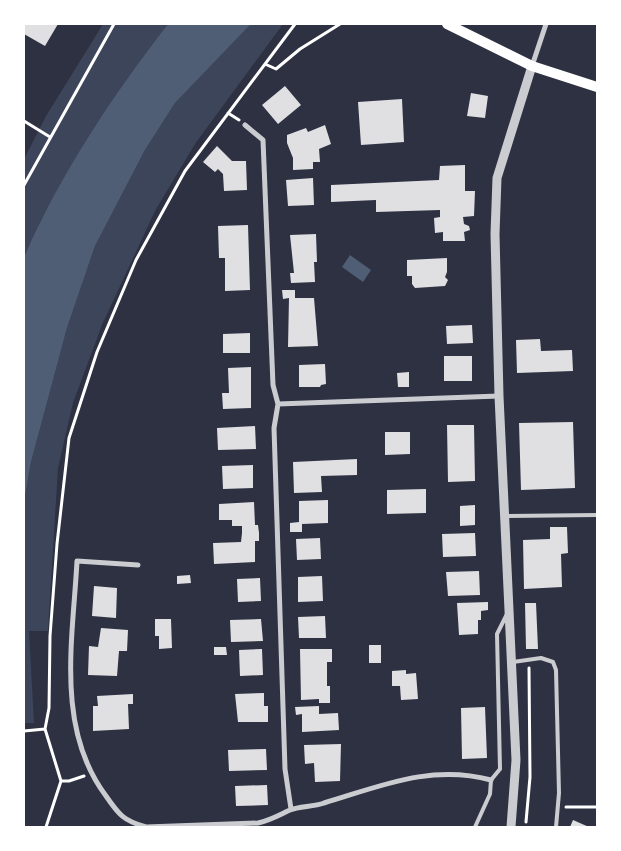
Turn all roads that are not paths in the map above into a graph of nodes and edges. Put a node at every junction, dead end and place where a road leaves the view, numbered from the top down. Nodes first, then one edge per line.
1 (447, 24) edge
2 (546, 24) edge
3 (532, 66) junction
4 (597, 87) edge
5 (245, 125) dead end
6 (499, 396) junction
7 (278, 404) junction
8 (597, 515) edge
9 (504, 516) junction
10 (138, 565) dead end
11 (510, 607) junction
12 (513, 662) junction
13 (492, 780) junction
14 (291, 810) junction
15 (475, 827) edge
16 (511, 827) edge
17 (556, 827) edge

1 - 3 main road
2 - 3 street
3 - 4 main road
3 - 6 street
5 - 7 street
6 - 7 street
6 - 9 street
7 - 14 street
8 - 9 lane
9 - 11 street
10 - 14 street
11 - 12 street
11 - 13 lane
12 - 16 street
12 - 17 lane
13 - 14 street
13 - 15 lane

